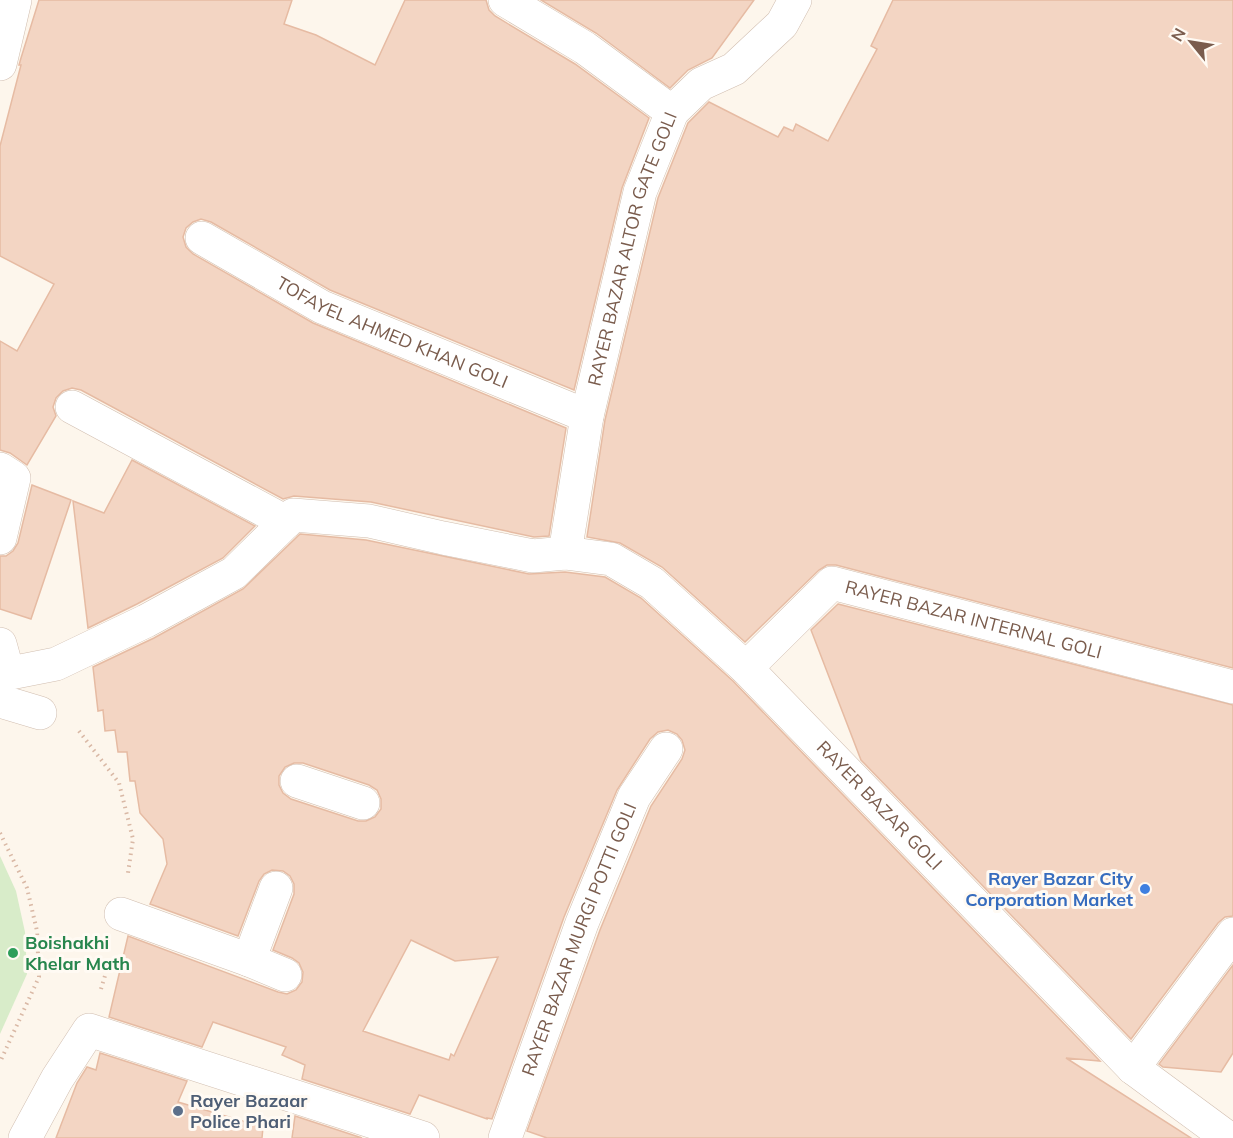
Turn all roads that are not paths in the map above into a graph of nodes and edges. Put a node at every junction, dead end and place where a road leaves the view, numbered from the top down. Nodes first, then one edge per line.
1 (15, 0) edge
2 (505, 0) edge
3 (795, 0) edge
4 (0, 64) edge
5 (672, 112) junction
6 (202, 238) dead end
7 (72, 407) dead end
8 (586, 416) junction
9 (0, 469) edge
10 (286, 522) junction
11 (0, 538) edge
12 (565, 553) junction
13 (746, 668) junction
14 (2, 673) edge
15 (1233, 687) edge
16 (40, 713) road end
17 (666, 749) dead end
18 (297, 781) dead end
19 (363, 803) dead end
20 (276, 888) dead end
21 (121, 914) road end
22 (1233, 934) edge
23 (249, 960) junction
24 (285, 975) dead end
25 (1134, 1068) junction
26 (26, 1138) edge
27 (423, 1138) edge
28 (505, 1138) edge
29 (1228, 1138) edge

1 - 4 street
2 - 5 street
3 - 5 street, RAYER BAZAR ALTOR GATE GOLI
5 - 8 street, RAYER BAZAR ALTOR GATE GOLI
6 - 8 street, TOFAYEL AHMED KHAN GOLI
7 - 10 street
8 - 12 street, RAYER BAZAR ALTOR GATE GOLI
9 - 11 street
10 - 12 street, RAYER BAZAR GOLI
10 - 14 street
12 - 13 street, RAYER BAZAR GOLI
13 - 15 street, RAYER BAZAR INTERNAL GOLI
13 - 25 street, RAYER BAZAR GOLI
14 - 16 street
17 - 28 street, RAYER BAZAR MURGI POTTI GOLI
18 - 19 street
20 - 23 street
21 - 23 street
22 - 25 street
23 - 24 street
25 - 29 street, RAYER BAZAR GOLI
26 - 27 street

